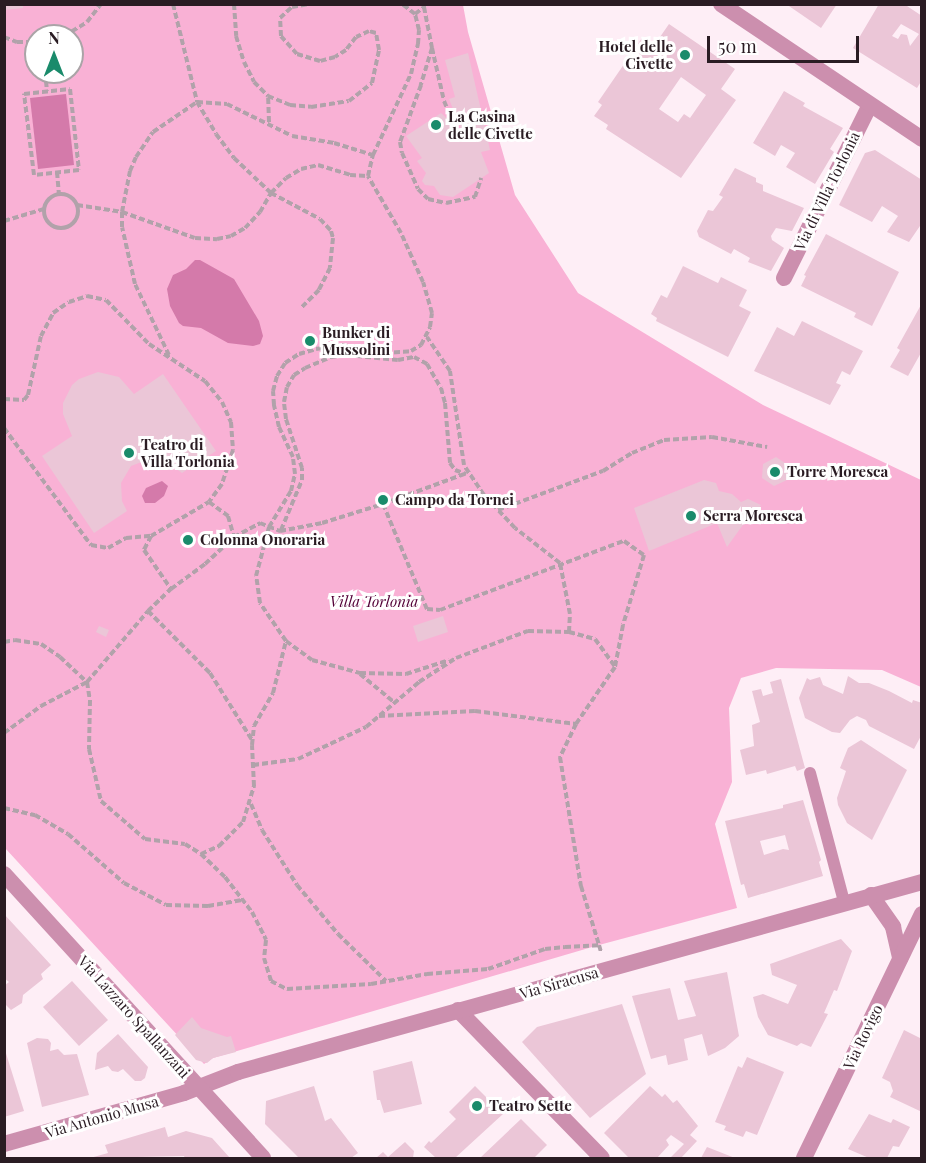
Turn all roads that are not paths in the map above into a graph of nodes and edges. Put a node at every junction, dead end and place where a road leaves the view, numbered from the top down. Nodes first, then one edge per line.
1 (721, 4) edge
2 (870, 105) junction
3 (921, 139) edge
4 (784, 278) dead end
5 (810, 773) dead end
6 (4, 874) edge
7 (921, 882) edge
8 (871, 895) junction
9 (844, 902) junction
10 (921, 914) edge
11 (900, 958) junction
12 (458, 1010) junction
13 (198, 1088) junction
14 (4, 1144) edge
15 (263, 1158) edge
16 (602, 1158) edge
17 (804, 1158) edge

1 - 2 street
2 - 3 street
2 - 4 street, Via di Villa Torlonia
5 - 9 lane
6 - 13 street, Via Lazzaro Spallanzani
7 - 8 street, Via Siracusa
8 - 9 street, Via Siracusa
8 - 11 street
9 - 12 street, Via Siracusa
10 - 11 street, Via Rovigo
11 - 17 street, Via Rovigo
12 - 13 street, Via Siracusa
12 - 16 street
13 - 14 street, Via Antonio Musa
13 - 15 street, Via Lazzaro Spallanzani

